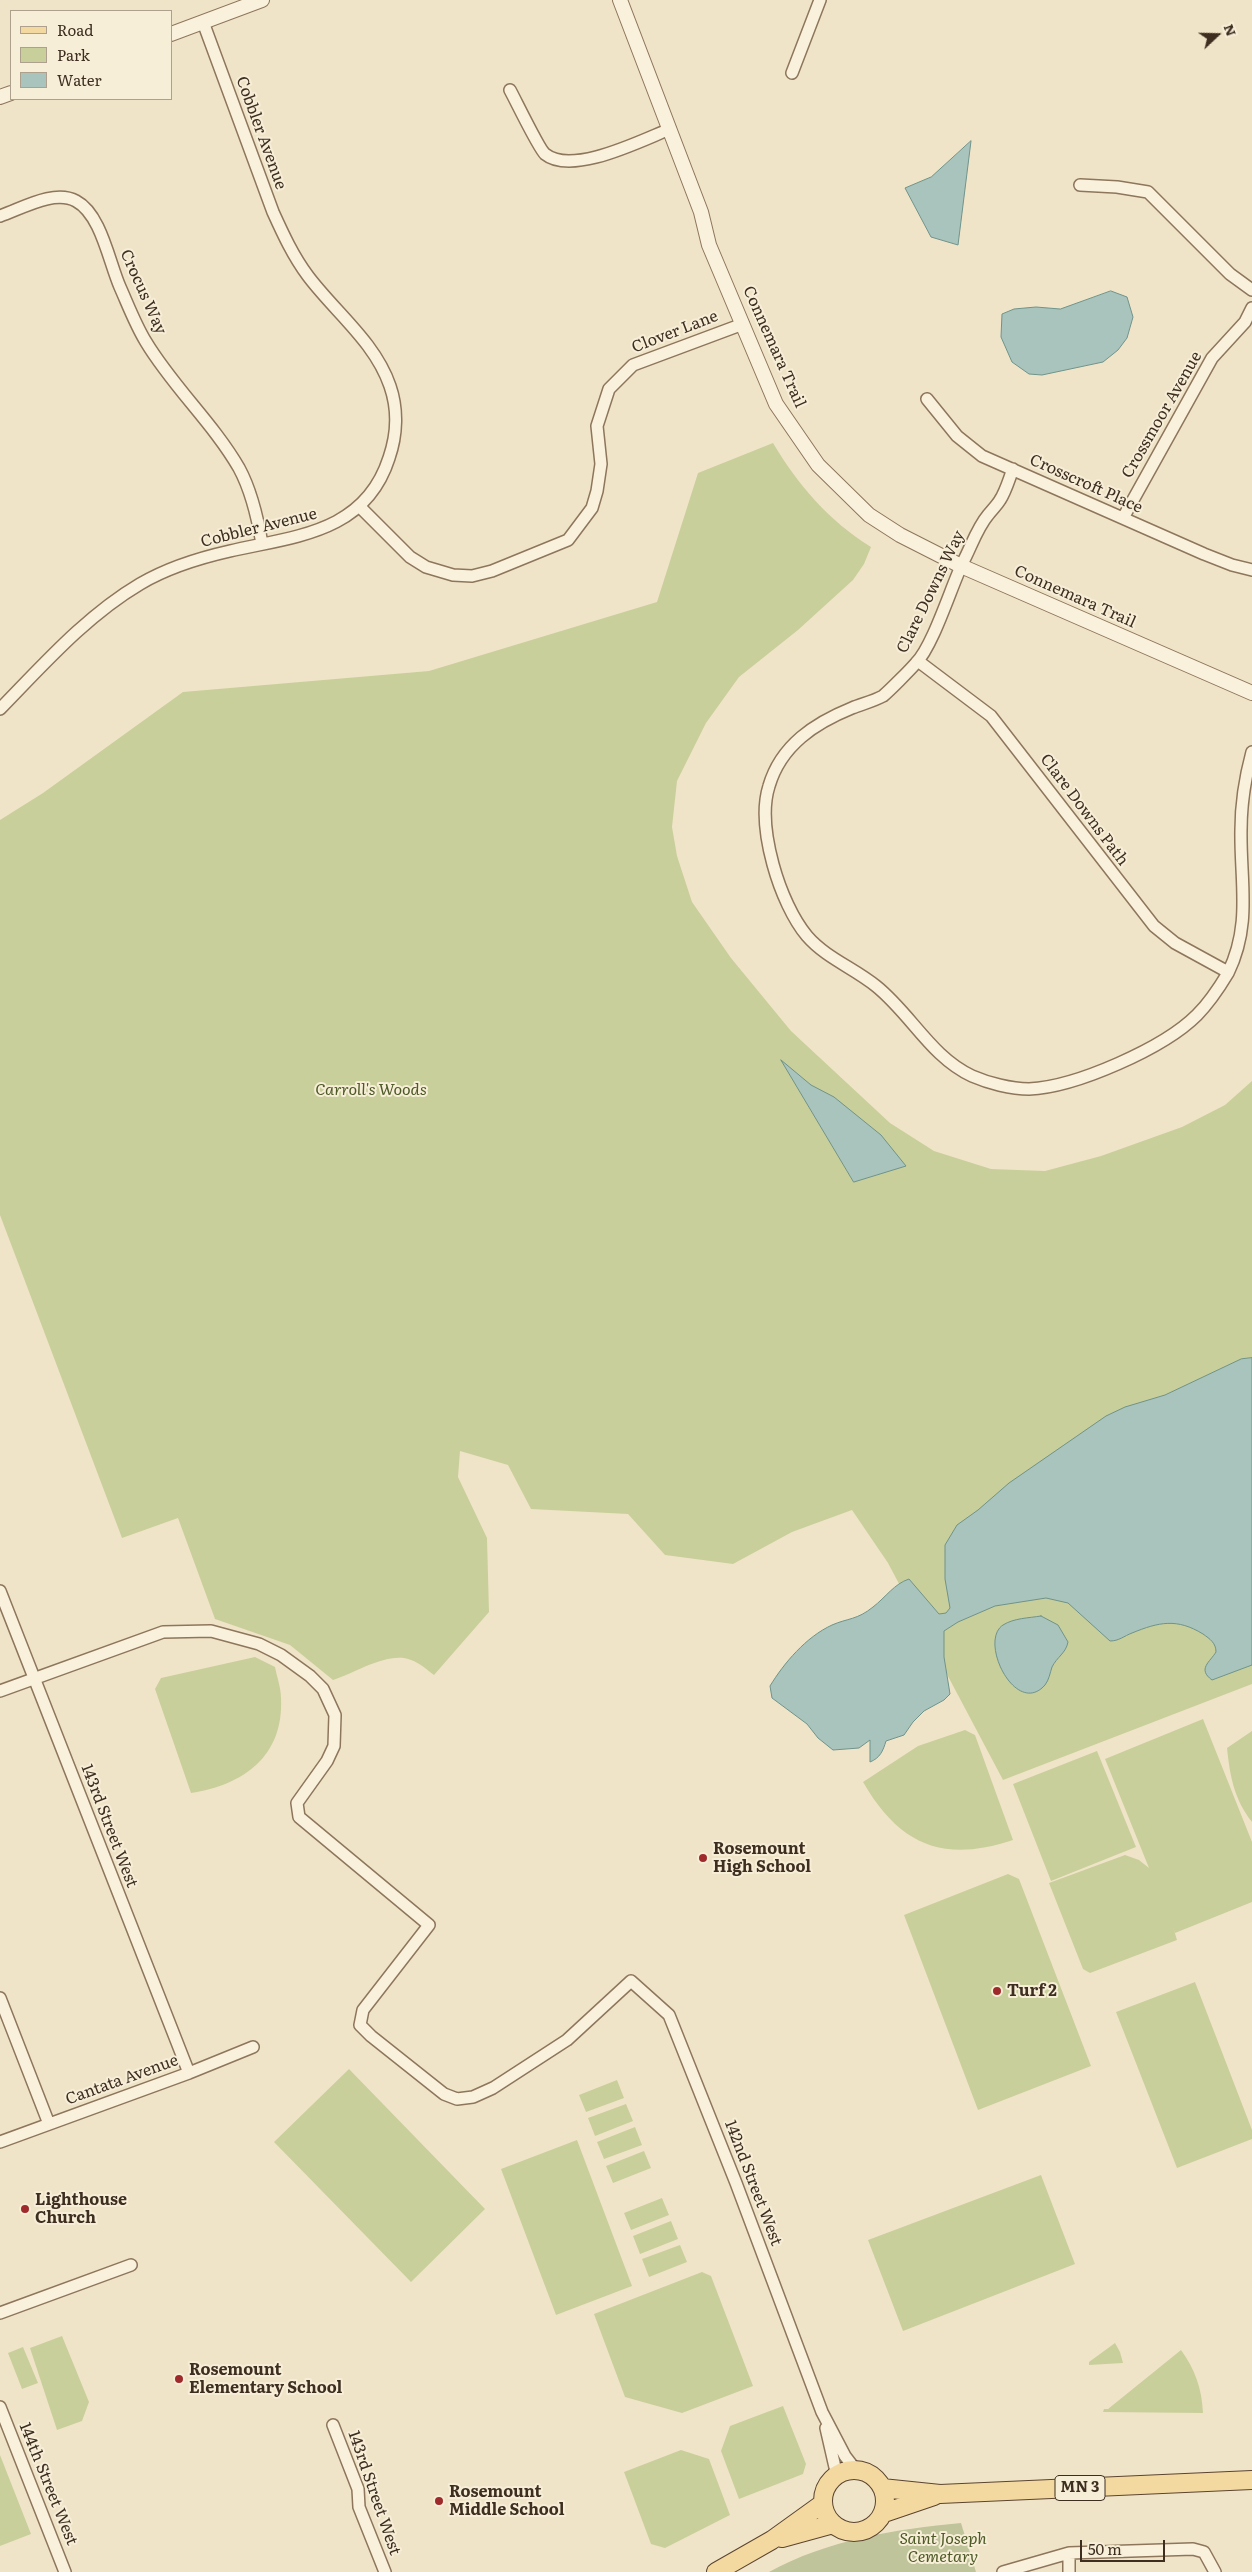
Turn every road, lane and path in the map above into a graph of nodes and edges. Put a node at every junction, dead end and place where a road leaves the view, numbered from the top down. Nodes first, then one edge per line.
1 (262, 0) edge
2 (620, 0) edge
3 (820, 0) edge
4 (203, 22) junction
5 (172, 34) edge
6 (792, 73) dead end
7 (510, 90) dead end
8 (670, 129) junction
9 (1080, 185) dead end
10 (0, 216) edge
11 (1252, 290) edge
12 (1252, 308) edge
13 (744, 324) junction
14 (927, 399) dead end
15 (1013, 469) junction
16 (359, 506) junction
17 (1123, 518) junction
18 (262, 544) junction
19 (961, 566) junction
20 (1252, 570) edge
21 (918, 662) junction
22 (1252, 693) edge
23 (0, 709) edge
24 (1252, 752) edge
25 (1228, 972) junction
26 (0, 1590) edge
27 (34, 1679) junction
28 (0, 1691) edge
29 (0, 1998) edge
30 (253, 2048) dead end
31 (189, 2073) junction
32 (49, 2124) junction
33 (0, 2142) edge
34 (131, 2265) dead end
35 (0, 2314) edge
36 (0, 2407) edge
37 (822, 2412) junction
38 (333, 2425) dead end
39 (855, 2469) junction
40 (837, 2476) junction
41 (1252, 2480) edge
42 (882, 2488) junction
43 (940, 2494) junction
44 (822, 2504) junction
45 (884, 2513) junction
46 (833, 2524) junction
47 (772, 2540) junction
48 (1069, 2554) junction
49 (65, 2572) edge
50 (385, 2572) edge
51 (716, 2572) edge
52 (1003, 2572) edge
53 (1069, 2572) edge
54 (1215, 2572) edge

1 - 4 street
2 - 8 street, Connemara Trail
3 - 6 street
4 - 5 street
4 - 16 street, Cobbler Avenue
7 - 8 street
8 - 13 street, Connemara Trail
9 - 11 street
10 - 18 street, Crocus Way
12 - 17 street, Crossmoor Avenue
13 - 16 street, Clover Lane
13 - 19 street, Connemara Trail
14 - 15 street, Crosscroft Place
15 - 17 street, Crosscroft Place
15 - 19 street, Clare Downs Way
16 - 18 street, Cobbler Avenue
17 - 20 street, Crosscroft Place
18 - 23 street, Cobbler Avenue
19 - 21 street, Clare Downs Way
19 - 22 street, Connemara Trail
21 - 25 street, Clare Downs Path
21 - 25 street, Clare Downs Way
24 - 25 street, Clare Downs Way
26 - 27 street, 143rd Street West
27 - 28 street
27 - 31 street, 143rd Street West
27 - 37 street, 142nd Street West
29 - 32 street
30 - 31 street, Cantata Avenue
31 - 32 street, Cantata Avenue
32 - 33 street, Cantata Avenue
34 - 35 street
36 - 49 street, 144th Street West
37 - 39 street
37 - 40 street
38 - 50 street, 143rd Street West
39 - 40 main road
39 - 42 main road
40 - 44 main road
41 - 43 main road, MN 3
42 - 43 main road
42 - 45 main road
43 - 45 main road
44 - 46 main road
44 - 47 main road
45 - 46 main road
46 - 47 main road
47 - 51 main road
48 - 52 street
48 - 53 street
48 - 54 street

